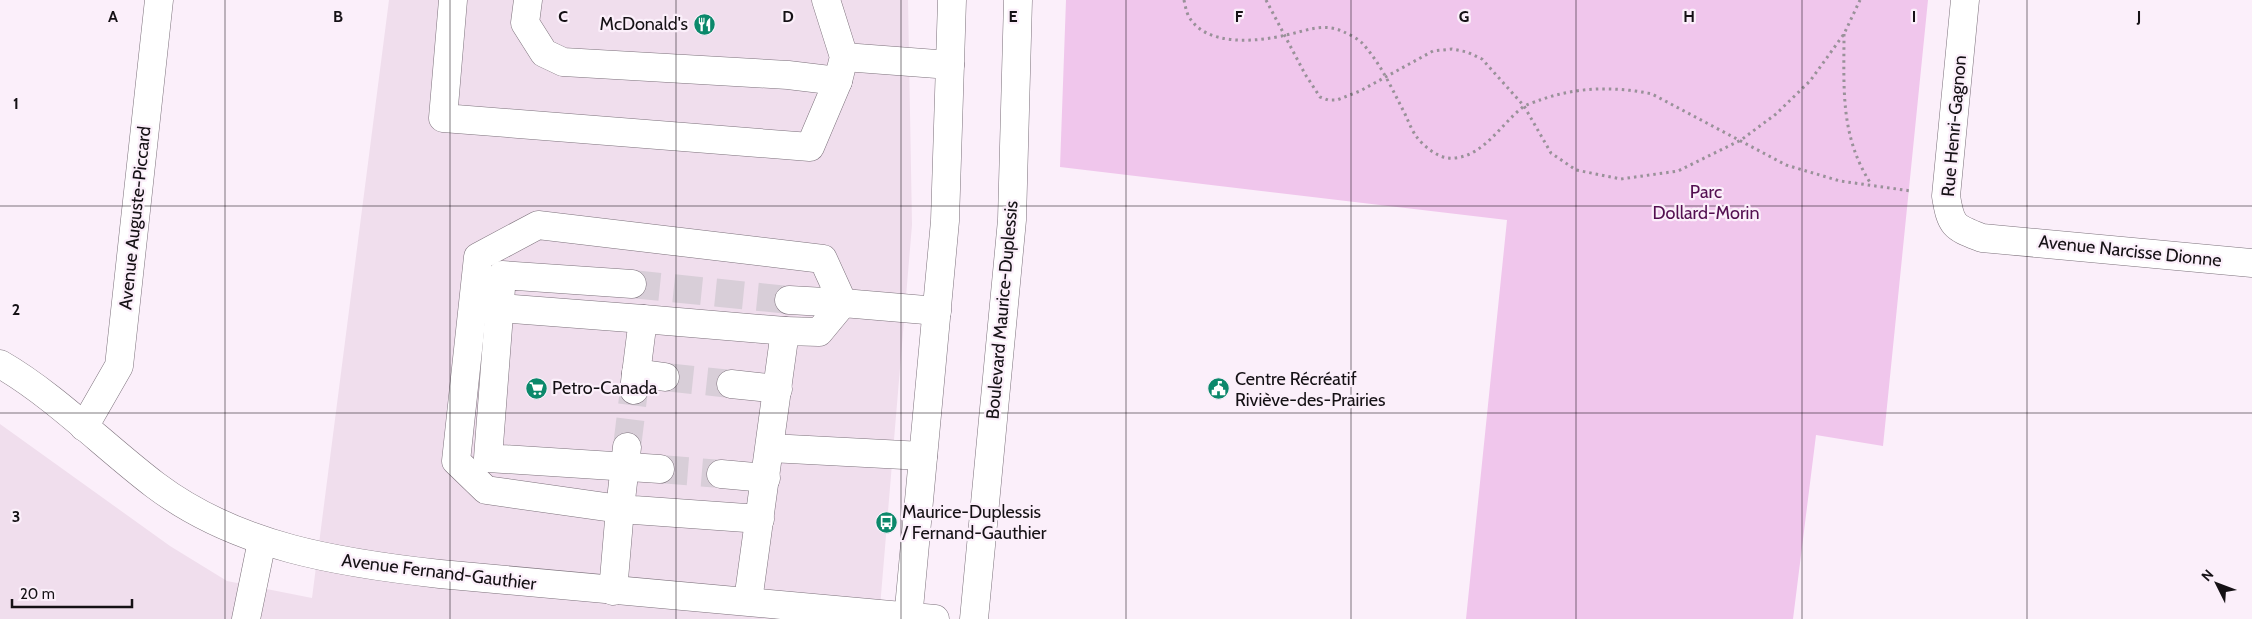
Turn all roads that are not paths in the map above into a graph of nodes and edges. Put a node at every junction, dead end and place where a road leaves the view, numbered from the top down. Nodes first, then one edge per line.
1 (159, 0) edge
2 (453, 0) edge
3 (528, 0) edge
4 (826, 0) edge
5 (952, 0) edge
6 (1018, 0) edge
7 (1965, 0) edge
8 (950, 65) junction
9 (841, 69) junction
10 (2007, 239) joint
11 (2252, 263) edge
12 (632, 284) tunnel mouth
13 (789, 300) tunnel mouth
14 (843, 303) junction
15 (500, 308) junction
16 (937, 311) junction
17 (644, 319) junction
18 (785, 332) junction
19 (0, 364) edge
20 (665, 377) tunnel mouth
21 (731, 384) tunnel mouth
22 (778, 389) junction
23 (84, 427) junction
24 (770, 448) junction
25 (924, 456) junction
26 (626, 457) junction
27 (660, 469) tunnel mouth
28 (721, 474) tunnel mouth
29 (766, 478) junction
30 (620, 509) junction
31 (760, 519) junction
32 (262, 540) junction
33 (613, 591) junction
34 (748, 601) junction
35 (908, 617) edge
36 (246, 619) edge
37 (935, 619) edge
38 (974, 619) edge

1 - 23 street, Avenue Auguste-Piccard
2 - 9 street
3 - 9 street
4 - 9 street
5 - 8 street
6 - 38 street, Boulevard Maurice-Duplessis
7 - 10 street, Rue Henri-Gagnon
8 - 9 street
8 - 16 street
10 - 11 street, Avenue Narcisse Dionne
12 - 15 street
13 - 14 street
14 - 16 street
14 - 18 street
14 - 30 street
15 - 17 street
15 - 26 street
16 - 25 street
17 - 18 street
17 - 20 street
18 - 22 street
19 - 23 street, Avenue Fernand-Gauthier
21 - 22 street
22 - 24 street
23 - 32 street, Avenue Fernand-Gauthier
24 - 25 street
24 - 29 street
25 - 35 street
26 - 27 street
26 - 30 street
28 - 29 street
29 - 31 street
30 - 31 street
30 - 33 street
31 - 34 street
32 - 33 street, Avenue Fernand-Gauthier
32 - 36 street
33 - 34 street, Avenue Fernand-Gauthier
34 - 35 street, Avenue Fernand-Gauthier
35 - 37 street, Avenue Fernand-Gauthier

